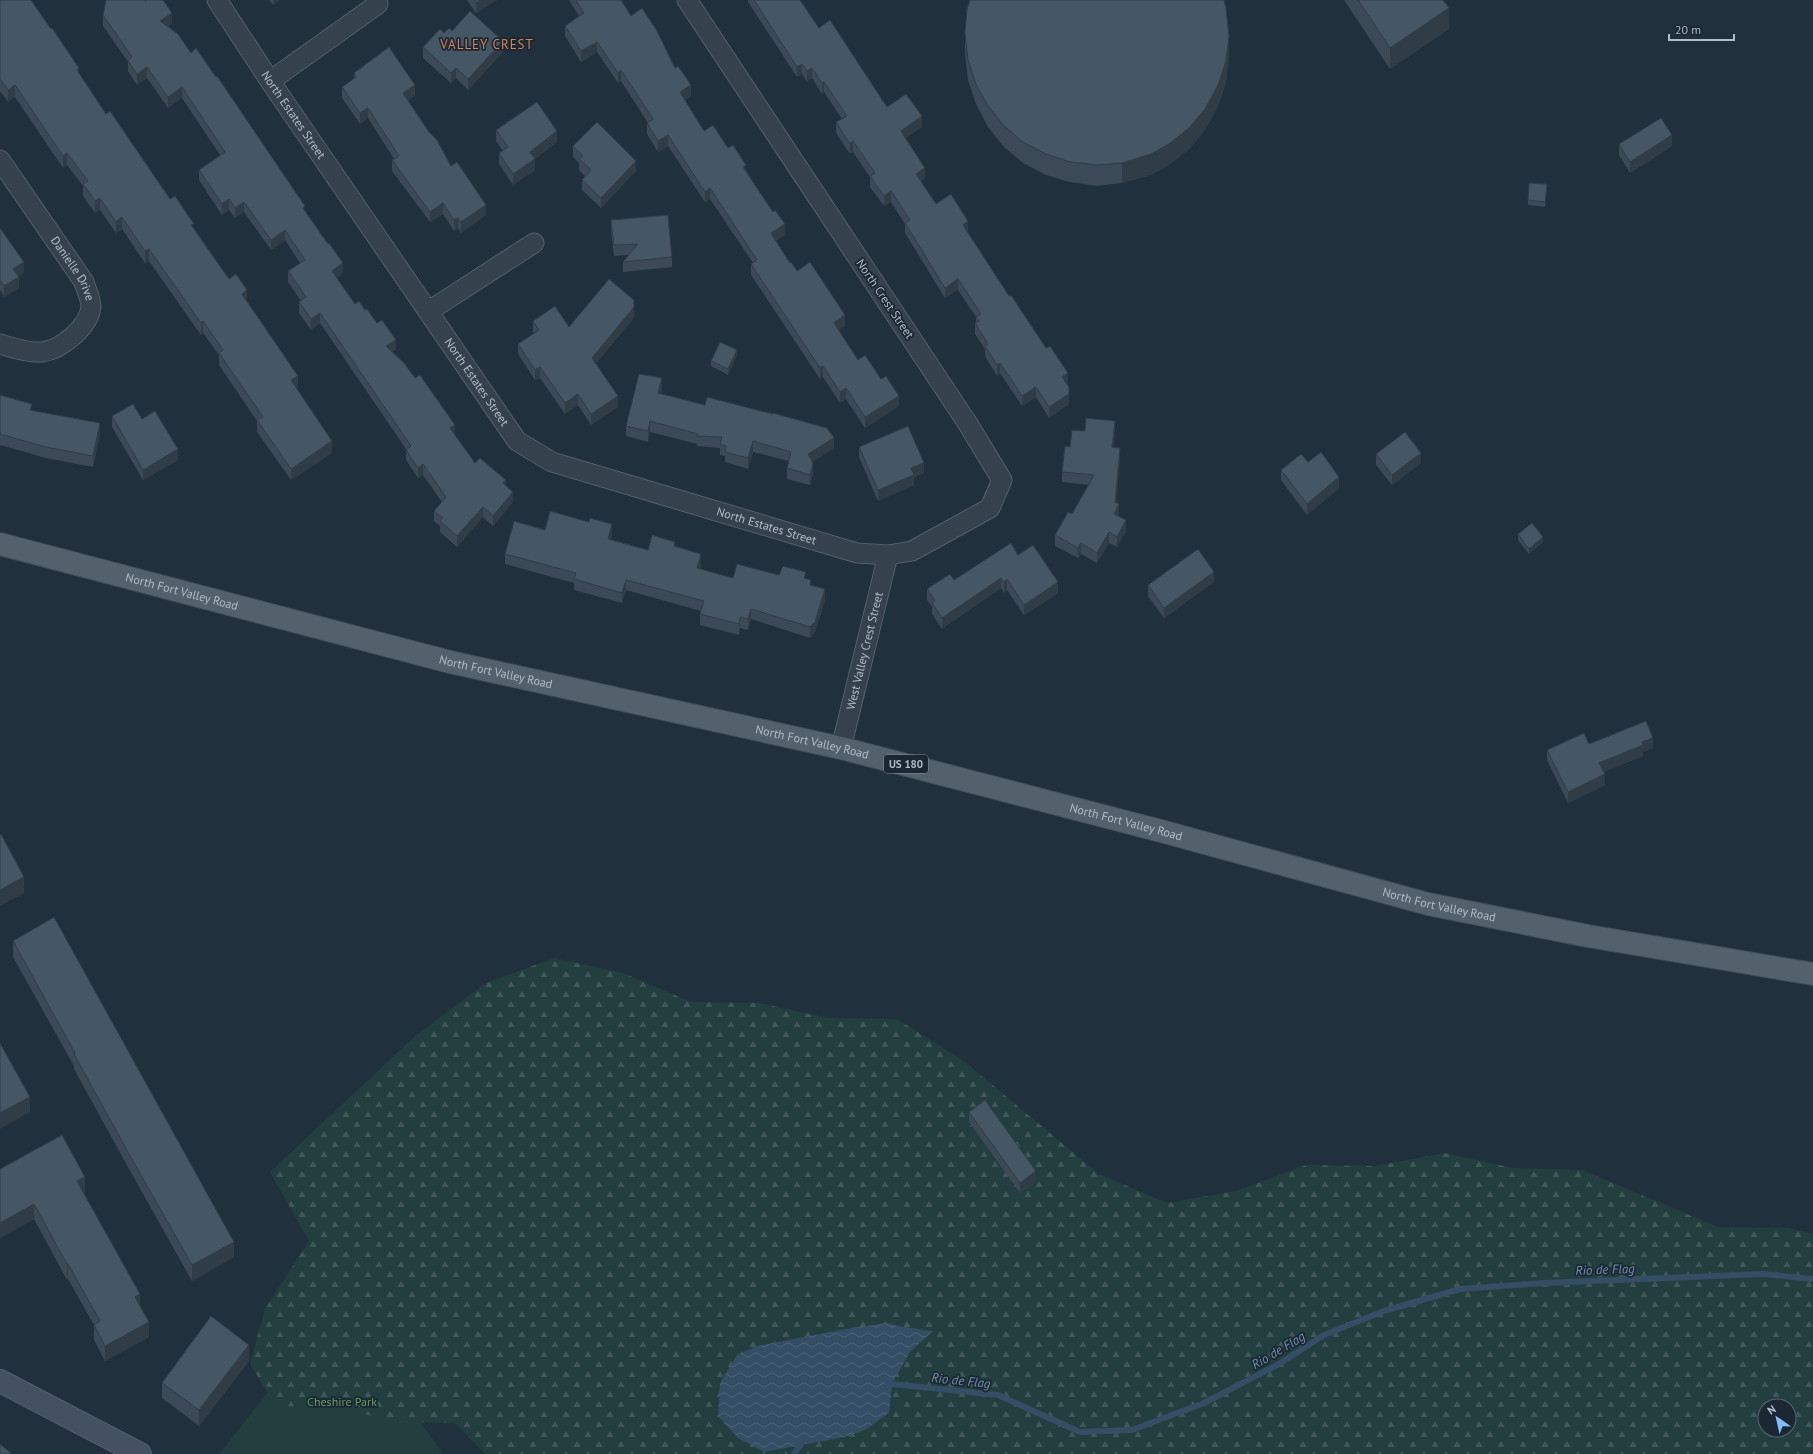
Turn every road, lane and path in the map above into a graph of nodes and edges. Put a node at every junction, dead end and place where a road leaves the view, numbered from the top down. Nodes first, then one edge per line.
1 (217, 0) edge
2 (686, 0) edge
3 (378, 4) dead end
4 (270, 81) junction
5 (0, 160) edge
6 (534, 243) dead end
7 (429, 311) junction
8 (0, 344) edge
9 (0, 544) edge
10 (888, 555) junction
11 (841, 748) junction
12 (1813, 974) edge
13 (0, 1380) edge
14 (140, 1454) edge

1 - 4 street, North Estates Street
2 - 10 street, North Crest Street
3 - 4 street
4 - 7 street, North Estates Street
5 - 8 street, Danielle Drive
6 - 7 street
7 - 10 street, North Estates Street
9 - 11 main road, North Fort Valley Road / US 180
10 - 11 street, West Valley Crest Street
11 - 12 main road, North Fort Valley Road / US 180
13 - 14 street

